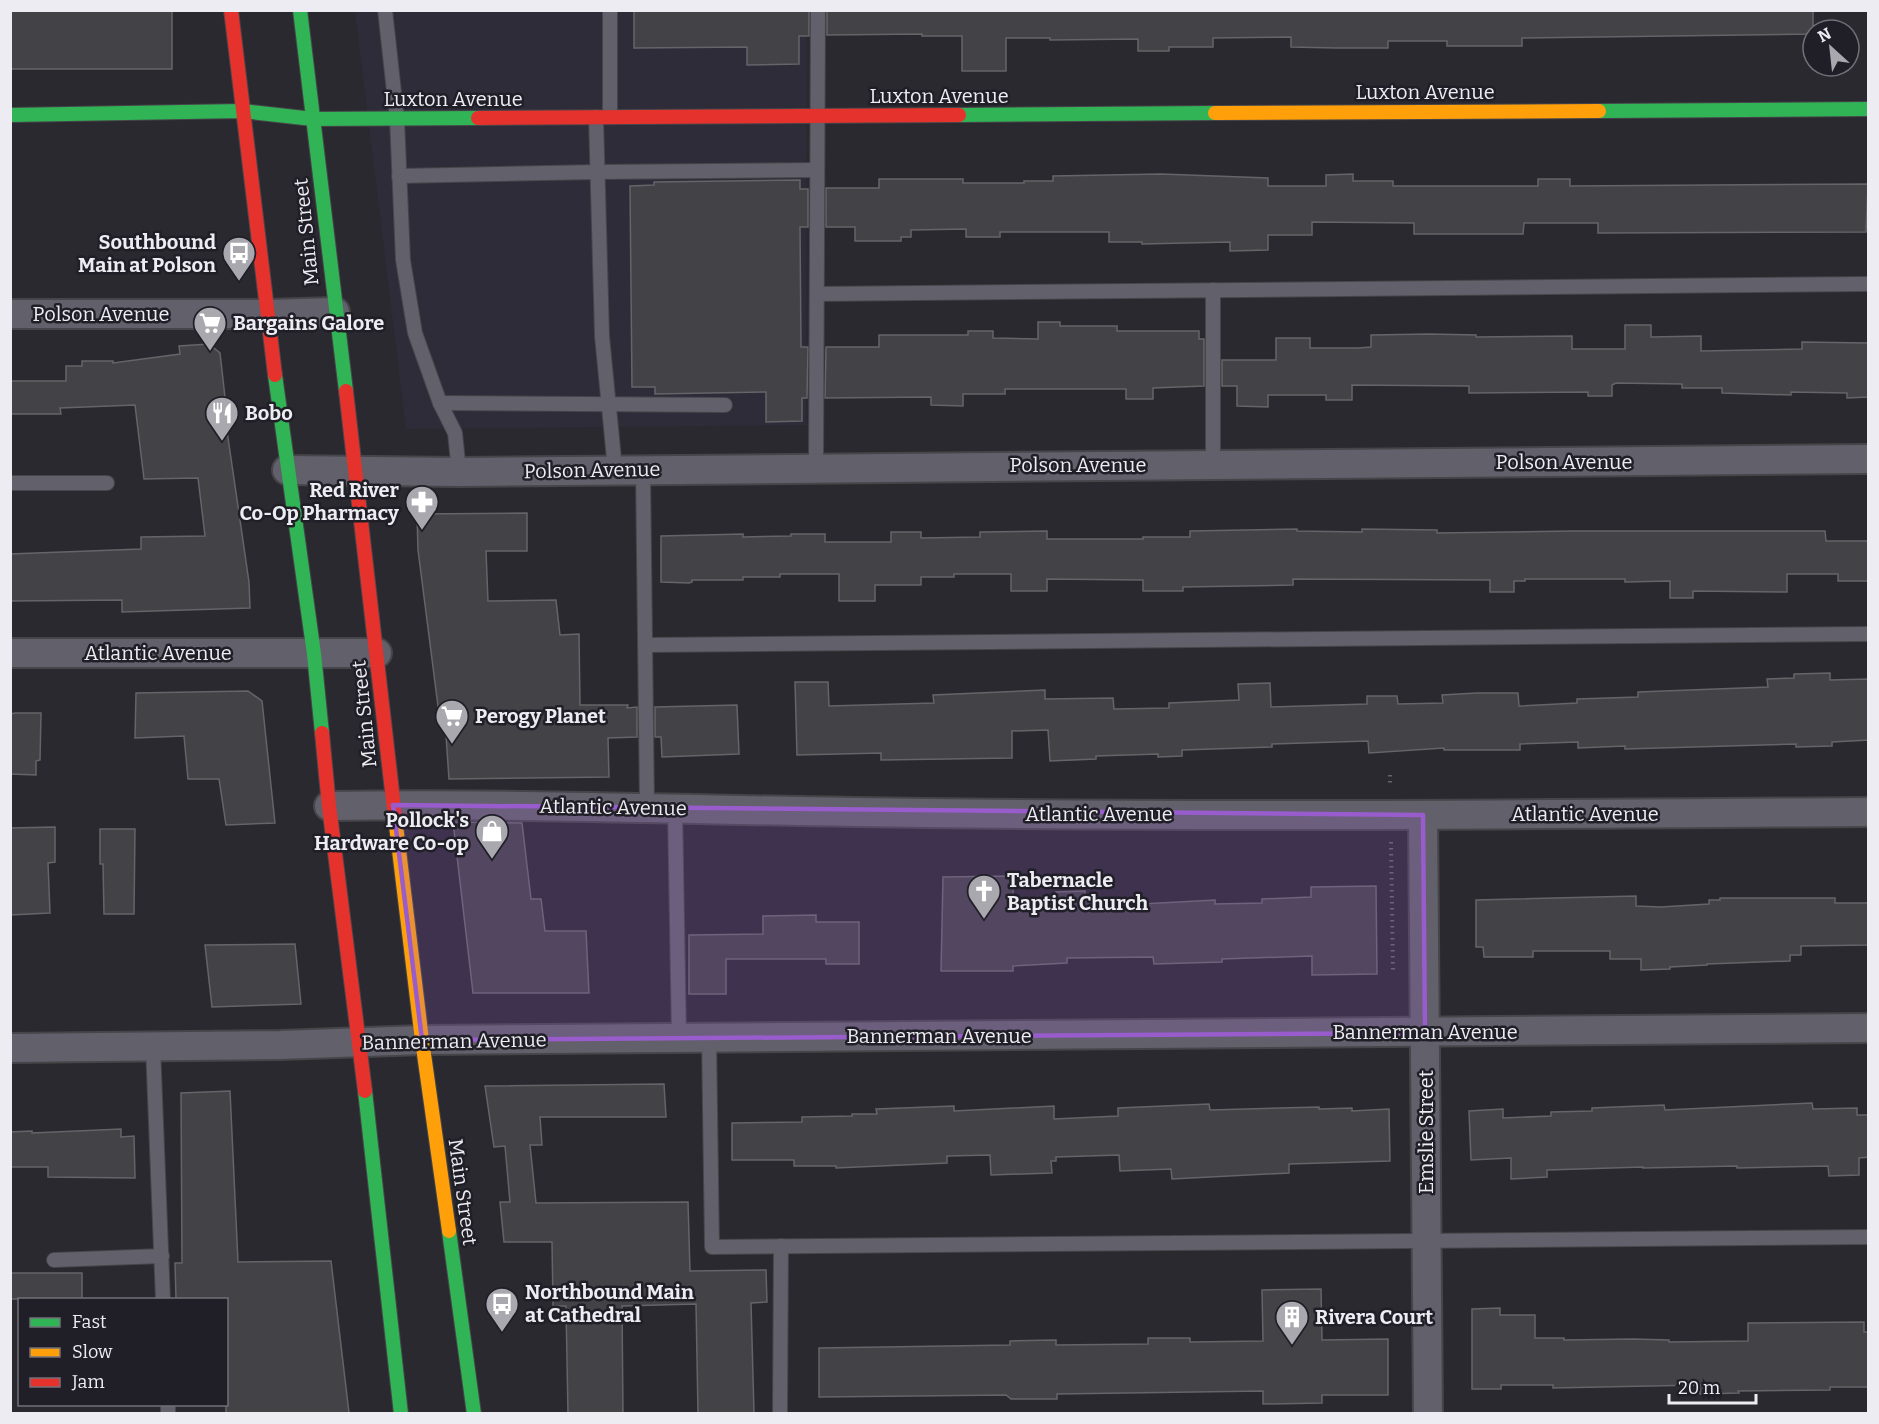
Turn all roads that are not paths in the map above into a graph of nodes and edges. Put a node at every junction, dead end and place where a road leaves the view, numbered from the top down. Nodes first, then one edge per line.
1 (231, 10) edge
2 (300, 10) edge
3 (385, 10) edge
4 (610, 10) edge
5 (818, 10) edge
6 (1869, 109) edge
7 (242, 111) junction
8 (10, 115) edge
9 (818, 116) junction
10 (603, 117) junction
11 (313, 119) junction
12 (397, 119) junction
13 (817, 170) junction
14 (596, 172) junction
15 (399, 176) junction
16 (1869, 284) edge
17 (1213, 290) junction
18 (817, 294) junction
19 (335, 312) junction
20 (10, 314) edge
21 (267, 314) junction
22 (440, 403) junction
23 (608, 404) junction
24 (725, 405) dead end
25 (1869, 459) edge
26 (1213, 464) junction
27 (816, 467) junction
28 (615, 469) junction
29 (643, 469) junction
30 (287, 470) junction
31 (356, 471) junction
32 (459, 472) junction
33 (10, 483) edge
34 (107, 483) dead end
35 (1869, 634) edge
36 (645, 645) junction
37 (10, 653) edge
38 (377, 653) junction
39 (314, 654) junction
40 (393, 805) junction
41 (329, 806) junction
42 (661, 807) junction
43 (1869, 812) edge
44 (1423, 815) junction
45 (1869, 1028) edge
46 (1425, 1033) junction
47 (679, 1038) junction
48 (709, 1038) junction
49 (422, 1040) junction
50 (360, 1043) junction
51 (153, 1047) junction
52 (10, 1048) edge
53 (1869, 1237) edge
54 (1427, 1242) junction
55 (781, 1246) junction
56 (162, 1256) junction
57 (54, 1260) dead end
58 (163, 1298) edge
59 (400, 1413) edge
60 (474, 1413) edge
61 (780, 1413) edge
62 (1428, 1413) edge

1 - 7 main road
2 - 11 main road, Main Street
3 - 12 lane
4 - 10 lane
5 - 9 lane
6 - 9 main road, Luxton Avenue
7 - 8 main road, Luxton Avenue
7 - 11 main road, Luxton Avenue
7 - 21 main road
9 - 10 main road, Luxton Avenue
9 - 13 lane
10 - 12 main road, Luxton Avenue
10 - 14 lane
11 - 12 main road, Luxton Avenue
11 - 19 main road, Main Street
12 - 15 lane
13 - 14 lane
13 - 18 lane
14 - 15 lane
14 - 23 lane
15 - 22 lane
16 - 17 lane
17 - 18 lane
17 - 26 lane
18 - 27 lane
19 - 21 street, Polson Avenue
19 - 31 main road, Main Street
20 - 21 street, Polson Avenue
21 - 30 main road
22 - 23 lane
22 - 32 lane
23 - 24 lane
23 - 28 lane
25 - 26 street, Polson Avenue
26 - 27 street, Polson Avenue
27 - 29 street, Polson Avenue
28 - 29 street, Polson Avenue
28 - 32 street, Polson Avenue
29 - 36 lane
30 - 31 street, Polson Avenue
30 - 39 main road
31 - 32 street, Polson Avenue
31 - 38 main road, Main Street
33 - 34 lane
35 - 36 lane
36 - 42 lane
37 - 39 street, Atlantic Avenue
38 - 39 street, Atlantic Avenue
38 - 40 main road, Main Street
39 - 41 main road
40 - 41 street, Atlantic Avenue
40 - 42 street, Atlantic Avenue
40 - 49 main road, Main Street
41 - 50 main road
42 - 44 street, Atlantic Avenue
42 - 47 lane
43 - 44 street, Atlantic Avenue
44 - 46 street, Emslie Street
45 - 46 street, Bannerman Avenue
46 - 48 street, Bannerman Avenue
46 - 54 street, Emslie Street
47 - 48 street, Bannerman Avenue
47 - 49 street, Bannerman Avenue
48 - 55 lane
49 - 50 street, Bannerman Avenue
49 - 60 main road, Main Street
50 - 51 street, Bannerman Avenue
50 - 59 main road
51 - 52 street, Bannerman Avenue
51 - 56 lane
53 - 54 lane
54 - 55 lane
54 - 62 street, Emslie Street
55 - 61 lane
56 - 57 lane
56 - 58 lane

